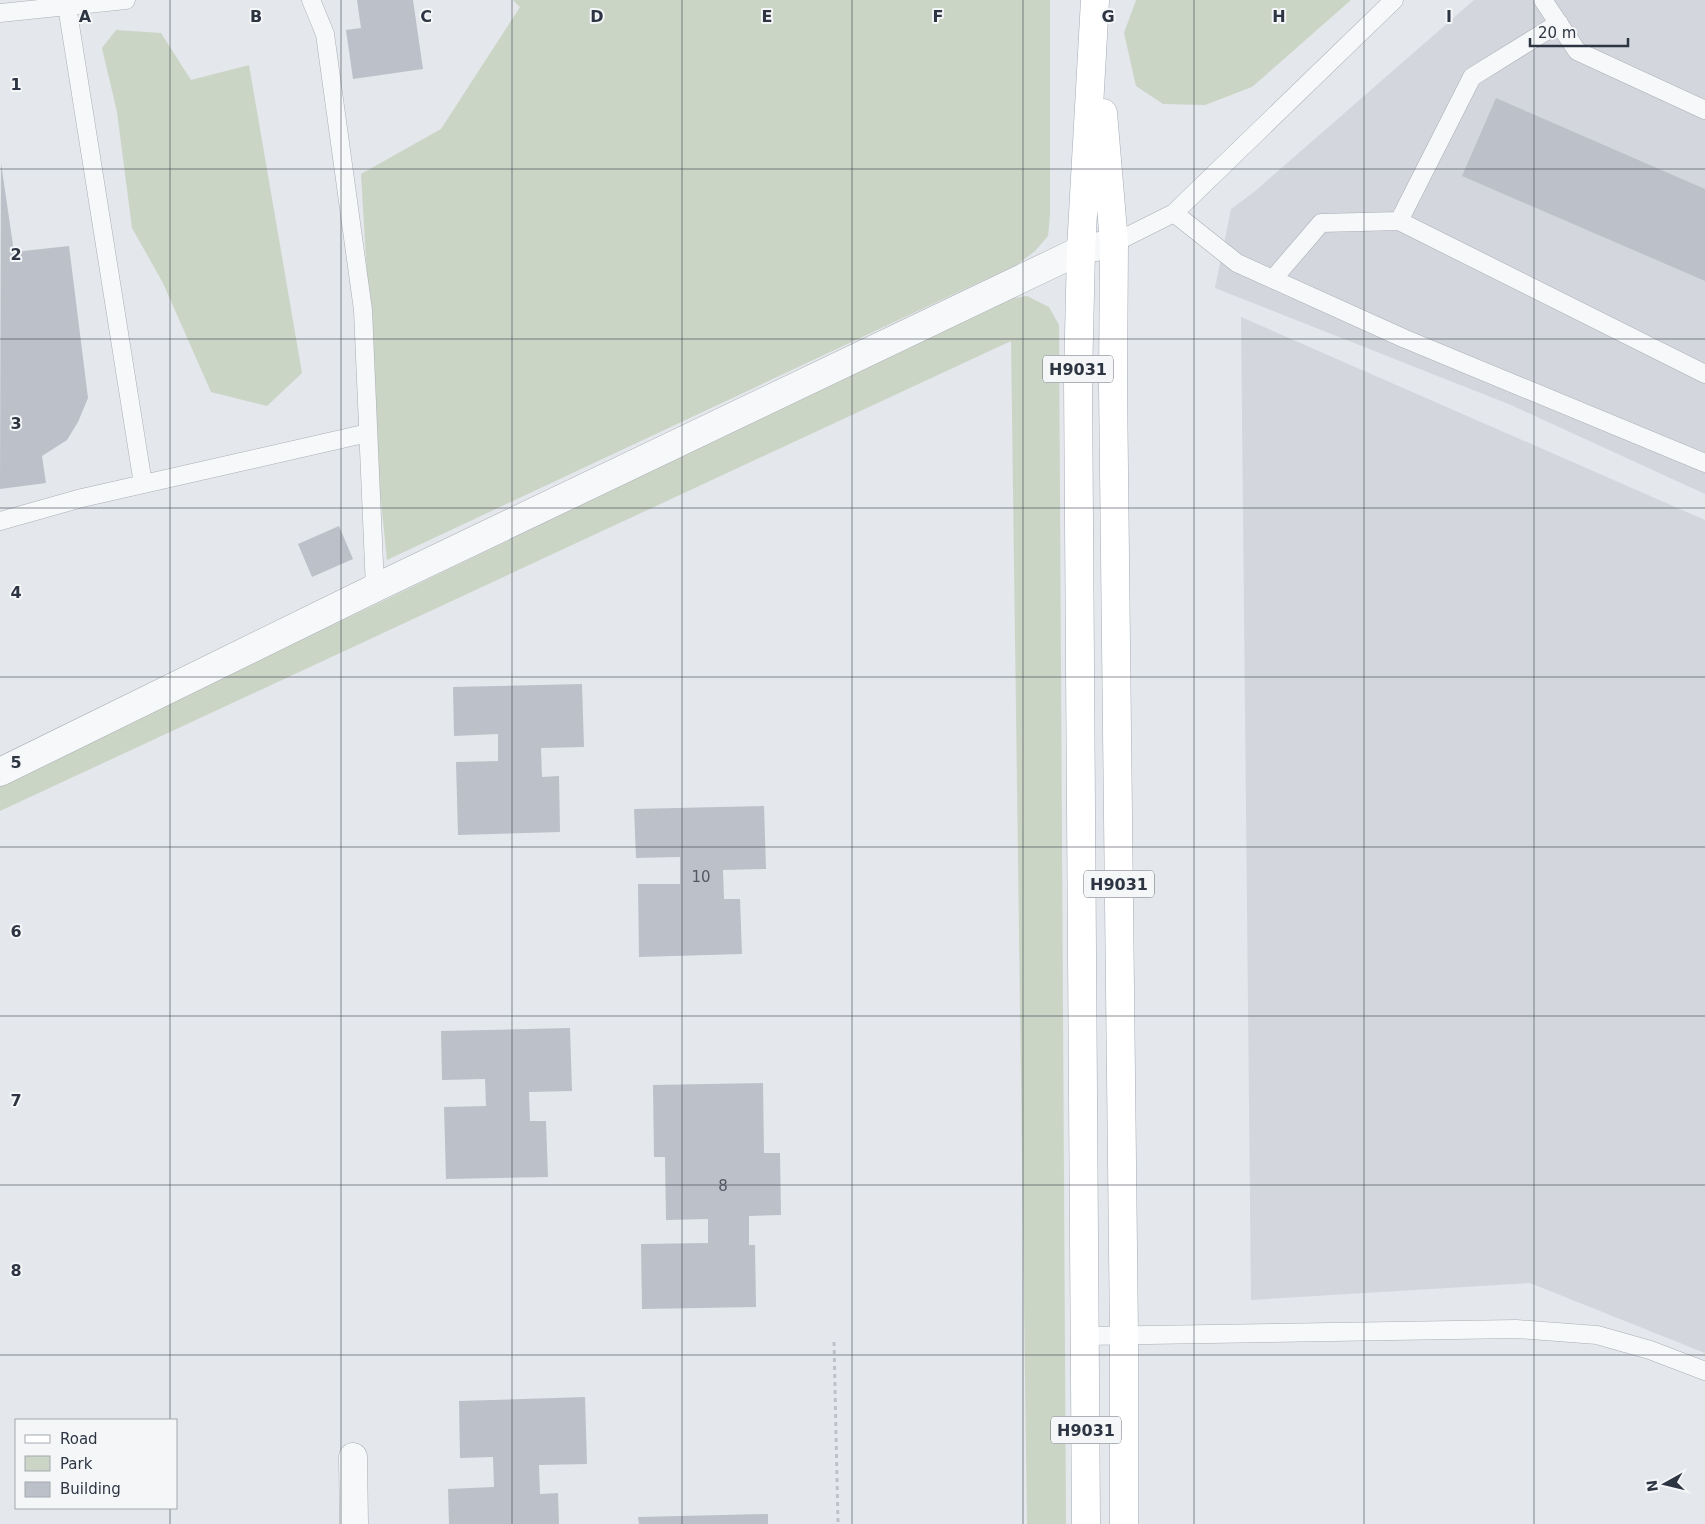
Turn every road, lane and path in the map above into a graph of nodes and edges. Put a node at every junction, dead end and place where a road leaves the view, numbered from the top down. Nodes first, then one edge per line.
1 (126, 0) edge
2 (311, 0) edge
3 (1394, 0) edge
4 (1544, 0) edge
5 (67, 6) junction
6 (1095, 6) edge
7 (0, 13) edge
8 (1559, 23) junction
9 (1705, 110) edge
10 (1174, 214) junction
11 (1399, 221) junction
12 (1114, 243) junction
13 (1081, 250) junction
14 (1273, 280) junction
15 (1705, 374) edge
16 (368, 433) junction
17 (1705, 463) edge
18 (143, 484) junction
19 (0, 520) edge
20 (376, 588) junction
21 (0, 772) edge
22 (1124, 1335) junction
23 (1086, 1336) junction
24 (834, 1342) dead end
25 (1705, 1371) edge
26 (353, 1457) dead end
27 (354, 1524) edge
28 (838, 1524) edge
29 (1086, 1524) edge
30 (1124, 1524) edge

1 - 5 lane
2 - 16 lane
3 - 10 lane
4 - 8 lane
5 - 7 lane
5 - 18 lane
6 - 12 main road, Н9031
6 - 13 main road, Н9031
8 - 9 lane
8 - 11 lane
10 - 12 lane
10 - 14 lane
11 - 14 lane
11 - 15 lane
12 - 13 street
12 - 22 main road, Н9031
13 - 20 street
13 - 23 main road, Н9031
14 - 17 lane
16 - 18 lane
16 - 20 lane
18 - 19 lane
20 - 21 street
22 - 23 lane
22 - 25 lane
22 - 30 main road, Н9031
23 - 29 main road, Н9031
24 - 28 path
26 - 27 street

